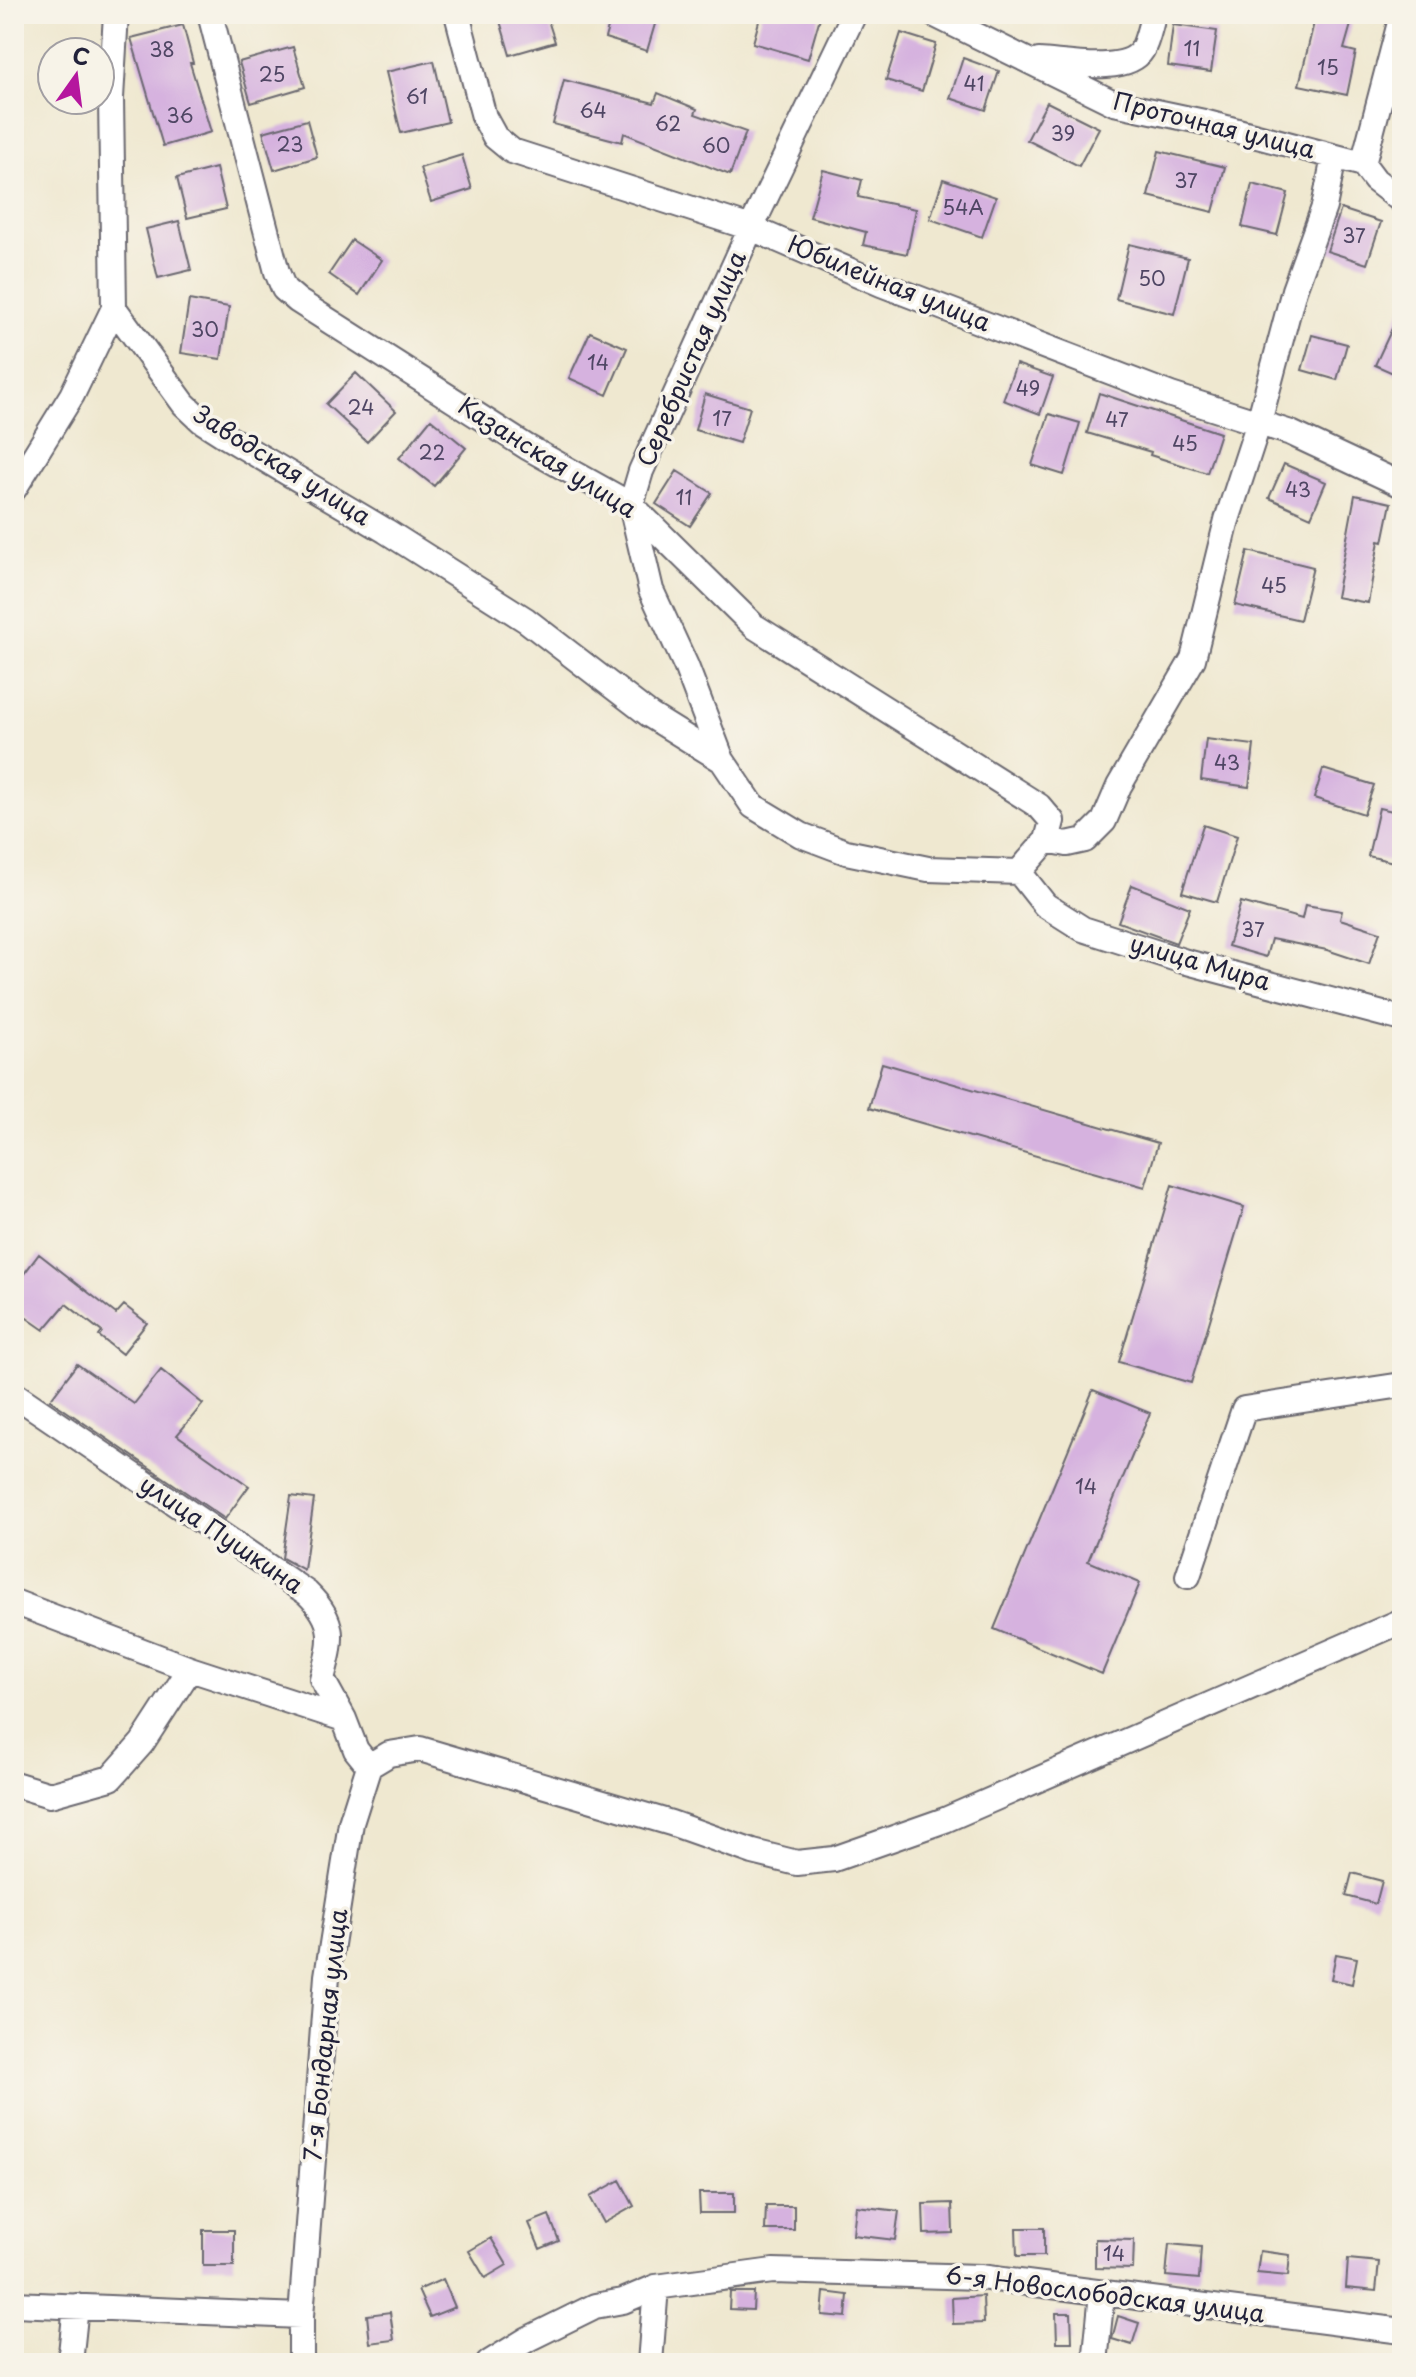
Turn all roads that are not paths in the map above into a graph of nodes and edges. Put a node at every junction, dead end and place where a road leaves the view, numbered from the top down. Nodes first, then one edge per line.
1 (116, 14) edge
2 (210, 14) edge
3 (457, 14) edge
4 (854, 14) edge
5 (933, 14) edge
6 (1154, 14) edge
7 (1402, 15) edge
8 (1025, 60) junction
9 (1334, 157) junction
10 (1363, 164) junction
11 (1402, 201) edge
12 (751, 228) junction
13 (114, 308) junction
14 (1259, 422) junction
15 (1402, 485) edge
16 (14, 489) edge
17 (631, 505) junction
18 (722, 760) junction
19 (1047, 840) junction
20 (1019, 872) junction
21 (1402, 1019) edge
22 (1402, 1385) edge
23 (14, 1394) edge
24 (1188, 1576) dead end
25 (14, 1602) edge
26 (1402, 1621) edge
27 (190, 1669) junction
28 (344, 1719) junction
29 (369, 1766) junction
30 (14, 1784) edge
31 (656, 2287) junction
32 (1102, 2293) junction
33 (14, 2304) edge
34 (76, 2306) junction
35 (301, 2316) junction
36 (1402, 2331) edge
37 (70, 2363) edge
38 (301, 2363) edge
39 (489, 2363) edge
40 (650, 2363) edge
41 (1095, 2363) edge

1 - 13 street
2 - 17 street, Казанская улица
3 - 12 street, Юбилейная улица
4 - 12 street, Серебристая улица
5 - 8 street, Проточная улица
6 - 8 street
7 - 10 street
8 - 9 street, Проточная улица
9 - 10 street, Проточная улица
9 - 14 street
10 - 11 street
12 - 14 street, Юбилейная улица
12 - 17 street, Серебристая улица
13 - 16 street
13 - 18 street, Заводская улица
14 - 15 street, Юбилейная улица
14 - 19 street
17 - 18 street
17 - 19 street, Казанская улица
18 - 20 street
19 - 20 street
20 - 21 street, улица Мира
22 - 24 street
23 - 28 street, улица Пушкина
25 - 27 street
26 - 29 street
27 - 28 street
27 - 30 street
28 - 29 street, улица Пушкина
29 - 35 street, 7-я Бондарная улица
31 - 32 street, 6-я Новослободская улица
31 - 39 street, 6-я Новослободская улица
31 - 40 street
32 - 36 street, 6-я Новослободская улица
32 - 41 street
33 - 34 street
34 - 35 street
34 - 37 street
35 - 38 street, 7-я Бондарная улица

